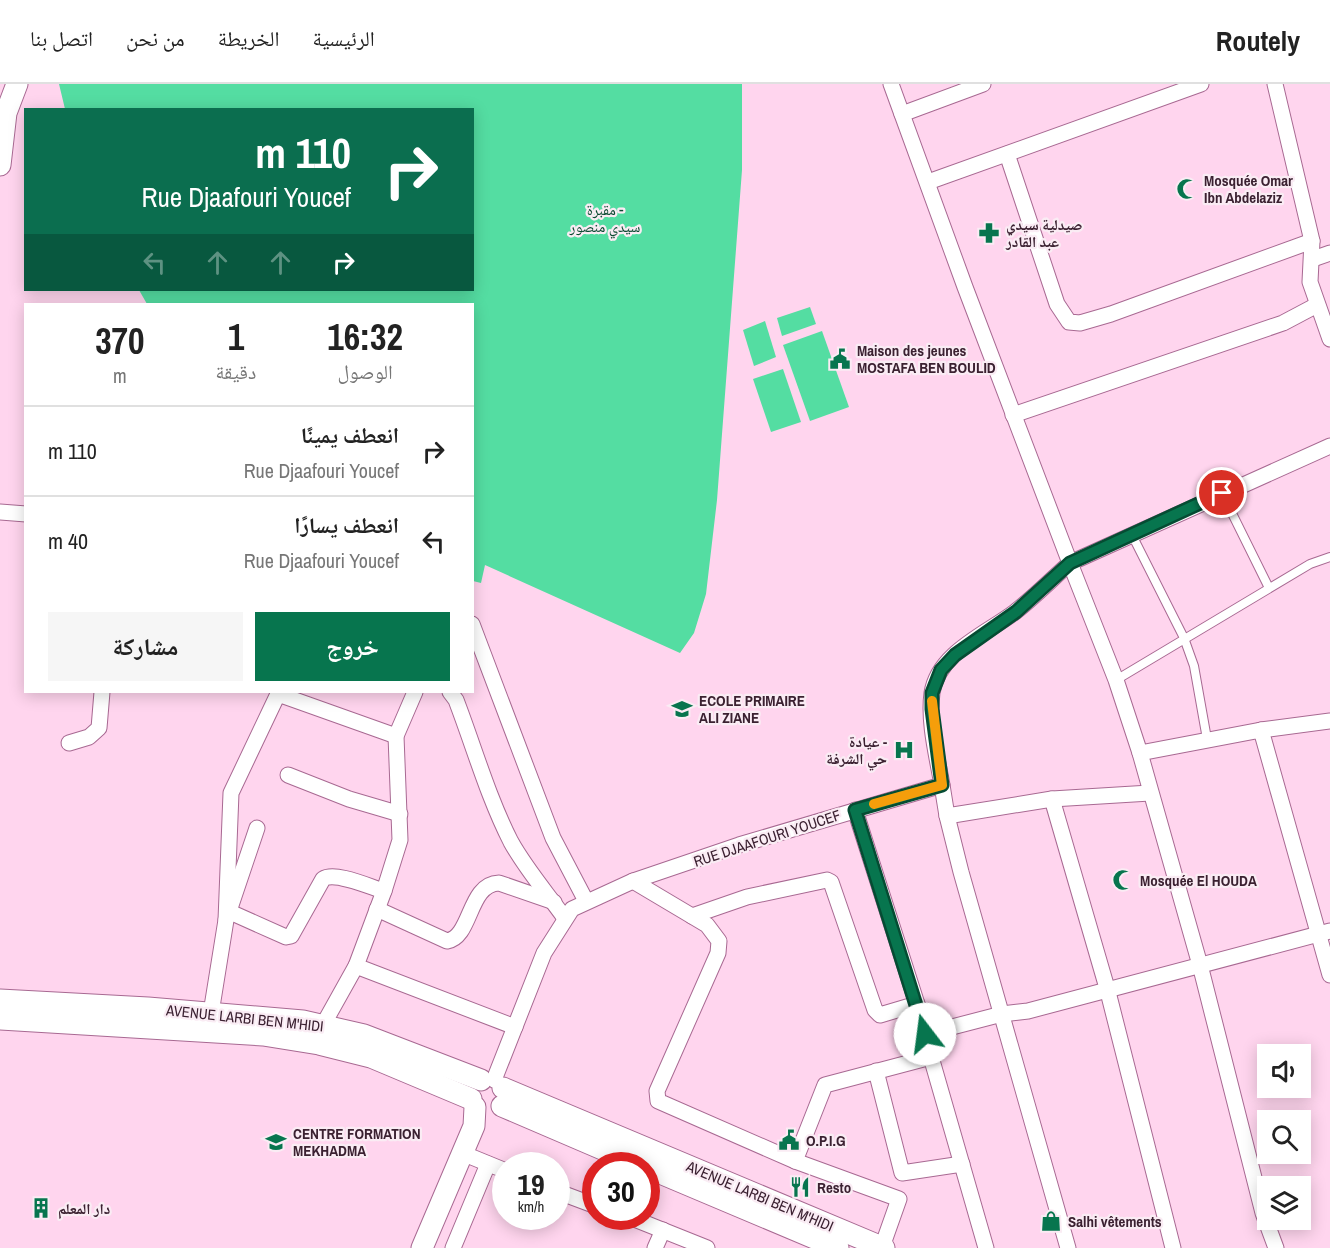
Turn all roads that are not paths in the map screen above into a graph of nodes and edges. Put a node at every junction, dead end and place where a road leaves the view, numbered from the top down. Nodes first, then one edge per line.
1 (17, 84) edge
2 (891, 84) edge
3 (983, 84) edge
4 (1201, 84) edge
5 (1275, 84) edge
6 (902, 114) junction
7 (1006, 154) junction
8 (0, 157) edge
9 (928, 182) junction
10 (1311, 241) junction
11 (1330, 253) edge
12 (1313, 259) junction
13 (1317, 305) junction
14 (1330, 339) edge
15 (1013, 415) junction
16 (1330, 446) edge
17 (1222, 493) junction
18 (0, 512) edge
19 (24, 514) edge
20 (1132, 535) junction
21 (1330, 557) edge
22 (1070, 563) junction
23 (1269, 588) junction
24 (474, 629) edge
25 (1184, 638) junction
26 (1116, 680) junction
27 (102, 693) edge
28 (278, 693) edge
29 (415, 693) edge
30 (451, 693) edge
31 (1330, 721) edge
32 (1261, 730) junction
33 (396, 736) junction
34 (1207, 739) junction
35 (69, 743) dead end
36 (1140, 753) junction
37 (288, 775) dead end
38 (942, 785) junction
39 (1150, 793) junction
40 (1052, 800) junction
41 (855, 810) junction
42 (400, 814) junction
43 (947, 816) junction
44 (257, 828) dead end
45 (633, 881) junction
46 (384, 891) junction
47 (586, 901) junction
48 (554, 902) junction
49 (377, 909) junction
50 (228, 916) junction
51 (692, 916) junction
52 (564, 917) junction
53 (1325, 933) edge
54 (1200, 965) junction
55 (356, 966) junction
56 (1330, 975) edge
57 (1107, 988) junction
58 (0, 1000) edge
59 (917, 1004) junction
60 (212, 1014) junction
61 (1002, 1014) junction
62 (0, 1019) edge
63 (515, 1028) junction
64 (318, 1034) junction
65 (925, 1034) junction
66 (931, 1057) junction
67 (876, 1071) junction
68 (487, 1100) junction
69 (611, 1152) edge
70 (462, 1153) junction
71 (795, 1161) junction
72 (488, 1164) junction
73 (962, 1164) junction
74 (492, 1166) edge
75 (660, 1173) edge
76 (660, 1229) edge
77 (663, 1230) junction
78 (422, 1248) edge
79 (453, 1248) edge
80 (655, 1248) edge
81 (707, 1248) edge
82 (838, 1248) edge
83 (883, 1248) edge
84 (986, 1248) edge
85 (1068, 1248) edge
86 (1173, 1248) edge
87 (1276, 1248) edge

1 - 8 main road
2 - 6 street
3 - 6 street
4 - 7 street
5 - 10 street
6 - 9 street
7 - 9 street
7 - 10 street
9 - 15 street
10 - 12 street
11 - 12 street
12 - 13 street
13 - 14 street
13 - 15 street
15 - 22 street
16 - 17 street
17 - 20 street
17 - 23 lane
18 - 19 street
20 - 22 street
20 - 25 lane
21 - 23 lane
22 - 26 street
22 - 38 street
23 - 25 lane
24 - 47 street
25 - 26 lane
25 - 34 lane
26 - 36 street
27 - 35 street
28 - 33 street
28 - 50 street
29 - 33 street
30 - 48 street
31 - 32 street
32 - 34 street
32 - 53 street
33 - 42 street
34 - 36 street
36 - 39 street
37 - 42 street
38 - 41 street, RUE DJAAFOURI YOUCEF
38 - 43 street
39 - 40 street
39 - 54 street
40 - 43 street
40 - 57 street
41 - 45 street, RUE DJAAFOURI YOUCEF
41 - 59 street
42 - 46 street
43 - 61 street
44 - 50 street
45 - 47 street, RUE DJAAFOURI YOUCEF
45 - 51 street
46 - 49 street
46 - 50 street
47 - 52 street, RUE DJAAFOURI YOUCEF
48 - 49 street
48 - 52 street
49 - 55 street
50 - 60 street
51 - 59 street
51 - 71 street
52 - 63 street, RUE DJAAFOURI YOUCEF
53 - 54 street
53 - 56 street
54 - 57 street
54 - 87 street
55 - 63 street
55 - 64 street
57 - 61 street
57 - 86 street
58 - 60 main road, AVENUE LARBI BEN M'HIDI
59 - 65 street
60 - 64 main road, AVENUE LARBI BEN M'HIDI
61 - 65 street
61 - 85 street
62 - 64 main road, AVENUE LARBI BEN M'HIDI
63 - 68 street, RUE DJAAFOURI YOUCEF
64 - 68 main road, AVENUE LARBI BEN M'HIDI
65 - 66 street
66 - 67 street
66 - 73 street
67 - 71 street
67 - 73 street
68 - 69 main road, AVENUE LARBI BEN M'HIDI
68 - 70 main road
68 - 83 main road, AVENUE LARBI BEN M'HIDI
70 - 72 street
70 - 78 main road
71 - 83 street
72 - 74 street
72 - 79 street
73 - 84 street
75 - 82 main road, AVENUE LARBI BEN M'HIDI
76 - 77 street
77 - 80 street
77 - 81 street

